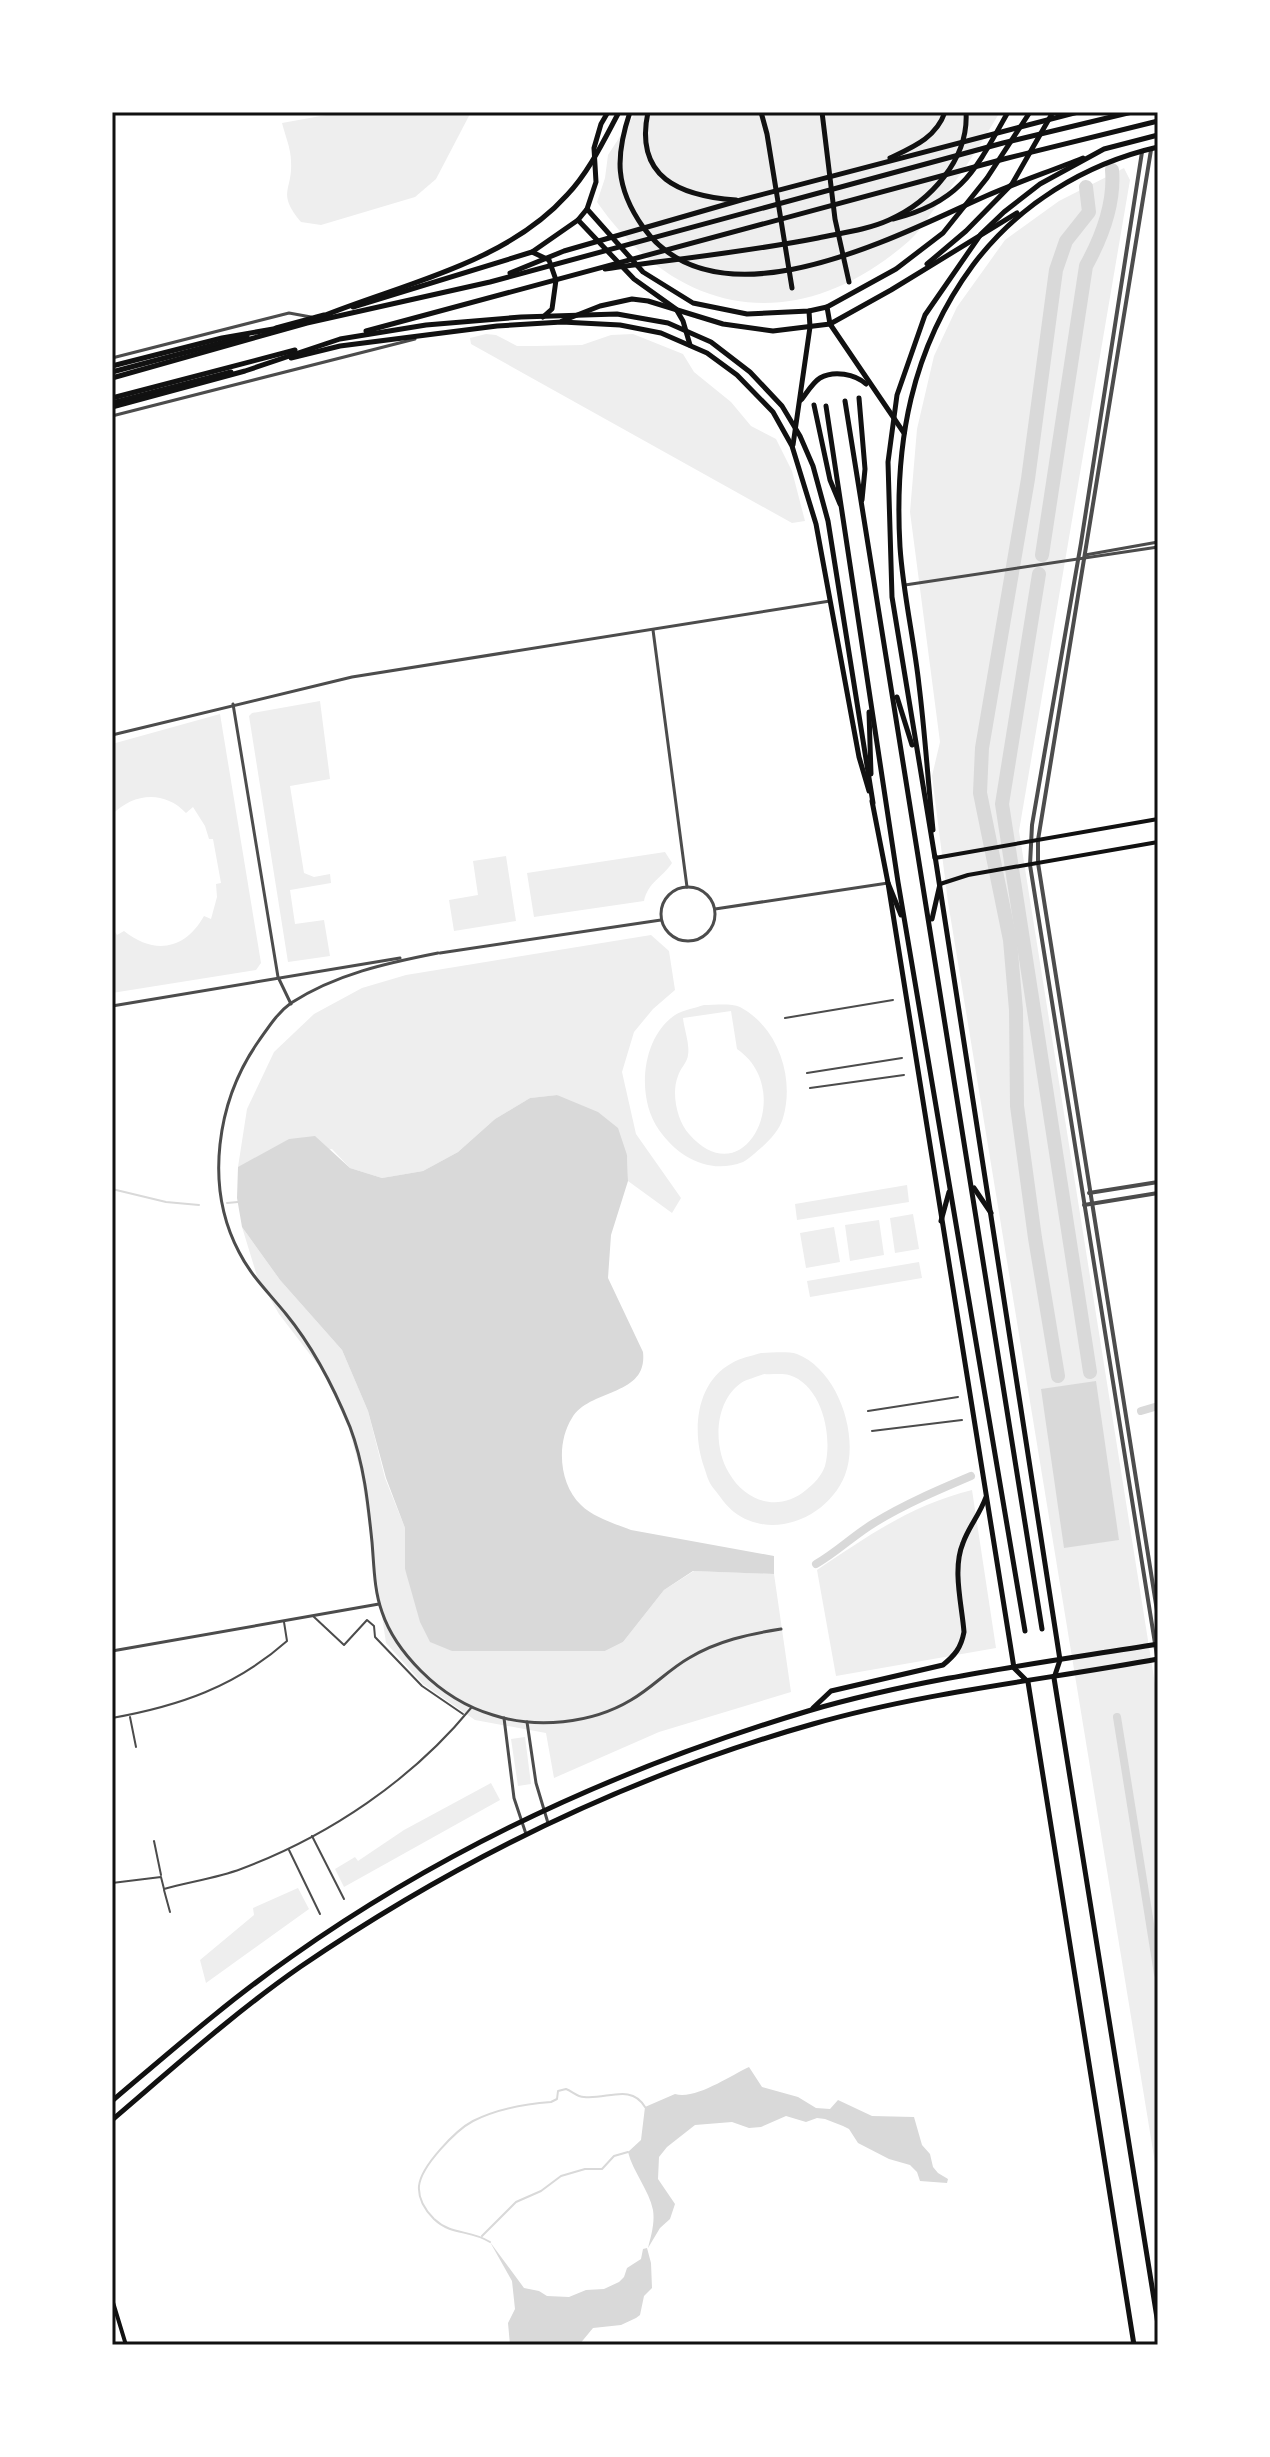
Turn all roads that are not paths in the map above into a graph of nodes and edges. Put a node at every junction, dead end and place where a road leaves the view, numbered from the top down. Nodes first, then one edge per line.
1 (608, 112) edge
2 (619, 112) edge
3 (630, 112) edge
4 (648, 112) edge
5 (761, 112) edge
6 (822, 112) edge
7 (945, 112) edge
8 (966, 112) edge
9 (1008, 112) edge
10 (1030, 112) edge
11 (1053, 112) edge
12 (1078, 112) edge
13 (1132, 112) edge
14 (1158, 121) edge
15 (1158, 135) edge
16 (1154, 148) edge
17 (1104, 149) junction
18 (1142, 151) junction
19 (876, 165) junction
20 (741, 200) junction
21 (1027, 208) junction
22 (587, 209) junction
23 (578, 220) junction
24 (889, 221) junction
25 (532, 252) junction
26 (580, 273) junction
27 (914, 275) junction
28 (490, 282) junction
29 (849, 282) dead end
30 (792, 288) dead end
31 (827, 307) junction
32 (676, 309) junction
33 (809, 311) junction
34 (315, 317) junction
35 (562, 322) junction
36 (307, 323) junction
37 (537, 323) junction
38 (830, 324) junction
39 (810, 327) junction
40 (418, 338) junction
41 (340, 339) junction
42 (690, 346) junction
43 (112, 358) edge
44 (112, 366) edge
45 (112, 375) edge
46 (873, 390) junction
47 (859, 398) dead end
48 (845, 401) dead end
49 (799, 402) junction
50 (112, 403) edge
51 (814, 405) dead end
52 (826, 406) dead end
53 (112, 416) edge
54 (904, 434) junction
55 (792, 446) junction
56 (861, 509) junction
57 (843, 512) junction
58 (1158, 545) edge
59 (1086, 557) junction
60 (1078, 558) junction
61 (905, 585) junction
62 (830, 601) junction
63 (653, 630) junction
64 (891, 679) junction
65 (868, 684) junction
66 (233, 704) junction
67 (112, 735) edge
68 (918, 761) junction
69 (873, 803) junction
70 (1158, 819) edge
71 (1038, 840) junction
72 (1031, 841) junction
73 (1158, 842) edge
74 (935, 858) junction
75 (1038, 863) junction
76 (1030, 865) junction
77 (888, 883) junction
78 (940, 884) junction
79 (687, 887) junction
80 (715, 909) junction
81 (661, 920) junction
82 (931, 924) junction
83 (906, 926) junction
84 (438, 953) junction
85 (278, 977) junction
86 (893, 1000) dead end
87 (291, 1004) junction
88 (112, 1006) edge
89 (785, 1018) dead end
90 (902, 1058) dead end
91 (807, 1073) dead end
92 (904, 1075) dead end
93 (810, 1088) dead end
94 (1158, 1182) edge
95 (972, 1184) junction
96 (950, 1187) junction
97 (1089, 1193) junction
98 (1158, 1193) edge
99 (1082, 1194) junction
100 (1091, 1204) junction
101 (1084, 1205) junction
102 (991, 1213) junction
103 (941, 1221) junction
104 (958, 1397) dead end
105 (868, 1411) dead end
106 (962, 1420) dead end
107 (872, 1431) dead end
108 (986, 1496) junction
109 (379, 1604) junction
110 (312, 1616) junction
111 (1158, 1617) edge
112 (284, 1621) junction
113 (781, 1629) dead end
114 (1042, 1629) dead end
115 (1025, 1631) dead end
116 (1156, 1644) edge
117 (112, 1651) edge
118 (1060, 1660) junction
119 (1158, 1660) edge
120 (1014, 1668) junction
121 (1054, 1678) junction
122 (1028, 1682) junction
123 (472, 1707) junction
124 (810, 1711) junction
125 (129, 1715) junction
126 (465, 1716) junction
127 (112, 1718) edge
128 (504, 1718) junction
129 (527, 1722) junction
130 (136, 1747) dead end
131 (543, 1810) junction
132 (522, 1821) junction
133 (548, 1823) junction
134 (526, 1834) junction
135 (311, 1835) junction
136 (154, 1841) dead end
137 (288, 1848) junction
138 (161, 1877) junction
139 (112, 1883) edge
140 (164, 1889) junction
141 (344, 1899) dead end
142 (170, 1912) dead end
143 (320, 1914) dead end
144 (112, 2101) edge
145 (112, 2120) edge
146 (112, 2299) edge
147 (1158, 2324) edge
148 (126, 2345) edge
149 (1134, 2345) edge

1 - 22 main road
2 - 36 main road
3 - 17 main road
4 - 20 main road
5 - 30 main road
6 - 29 main road
7 - 19 main road
8 - 24 main road
9 - 24 main road
10 - 31 main road
11 - 27 main road
12 - 19 main road
13 - 28 main road
14 - 26 main road
15 - 17 main road
16 - 18 main road
16 - 59 street
17 - 68 main road
18 - 21 main road
18 - 60 street
19 - 20 main road
20 - 28 main road
21 - 27 main road
21 - 54 main road
22 - 23 main road
22 - 33 main road
23 - 25 main road
23 - 32 main road
24 - 26 main road
25 - 34 main road
25 - 37 main road
26 - 41 main road
27 - 38 main road
28 - 36 main road
31 - 33 main road
31 - 38 main road
32 - 35 main road
32 - 39 main road
32 - 42 main road
33 - 39 main road
34 - 43 street
34 - 45 main road
35 - 37 main road
35 - 42 main road
36 - 44 main road
36 - 45 main road
37 - 40 main road
38 - 39 main road
38 - 46 main road
39 - 49 main road
40 - 50 main road
40 - 53 street
41 - 50 main road
41 - 69 main road
42 - 55 main road
46 - 49 main road
46 - 54 main road
47 - 56 main road
48 - 56 main road
49 - 55 main road
51 - 57 main road
52 - 57 main road
54 - 61 main road
55 - 62 main road
56 - 64 main road
57 - 65 main road
58 - 59 street
59 - 60 street
59 - 71 street
60 - 61 street
60 - 72 street
61 - 74 main road
62 - 63 street
62 - 69 main road
63 - 66 street
63 - 79 street
64 - 68 main road
64 - 82 main road
65 - 69 main road
65 - 83 main road
66 - 67 street
66 - 85 street
68 - 74 main road
69 - 77 main road
70 - 71 main road
71 - 72 main road
71 - 75 street
72 - 74 main road
72 - 76 street
73 - 75 main road
74 - 78 main road
75 - 76 main road
75 - 97 street
76 - 78 main road
76 - 99 street
77 - 80 street
77 - 83 main road
77 - 103 main road
78 - 82 main road
78 - 102 main road
79 - 80 street
79 - 81 street
80 - 81 street
81 - 84 street
82 - 95 main road
83 - 96 main road
84 - 85 street
84 - 87 street
85 - 87 street
85 - 88 street
86 - 89 street
87 - 109 street
90 - 91 street
92 - 93 street
94 - 97 street
95 - 102 main road
95 - 114 main road
96 - 103 main road
96 - 115 main road
97 - 99 street
97 - 100 street
98 - 100 street
99 - 101 street
100 - 101 street
100 - 111 street
101 - 116 street
102 - 118 main road
103 - 108 main road
104 - 105 street
106 - 107 street
108 - 120 main road
108 - 124 main road
109 - 110 street
109 - 123 street
110 - 112 street
110 - 126 street
112 - 117 street
112 - 125 street
113 - 129 street
116 - 118 main road
116 - 119 street
118 - 120 main road
118 - 121 main road
119 - 121 main road
120 - 122 main road
120 - 124 main road
121 - 122 main road
121 - 147 main road
122 - 133 main road
122 - 149 main road
123 - 126 street
123 - 128 street
124 - 131 main road
125 - 127 street
125 - 130 street
126 - 135 street
128 - 129 street
128 - 132 street
129 - 131 street
131 - 132 main road
131 - 133 street
132 - 134 street
132 - 144 main road
133 - 134 main road
134 - 145 main road
135 - 137 street
135 - 141 street
136 - 138 street
137 - 140 street
137 - 143 street
138 - 139 street
138 - 140 street
140 - 142 street
146 - 148 main road

